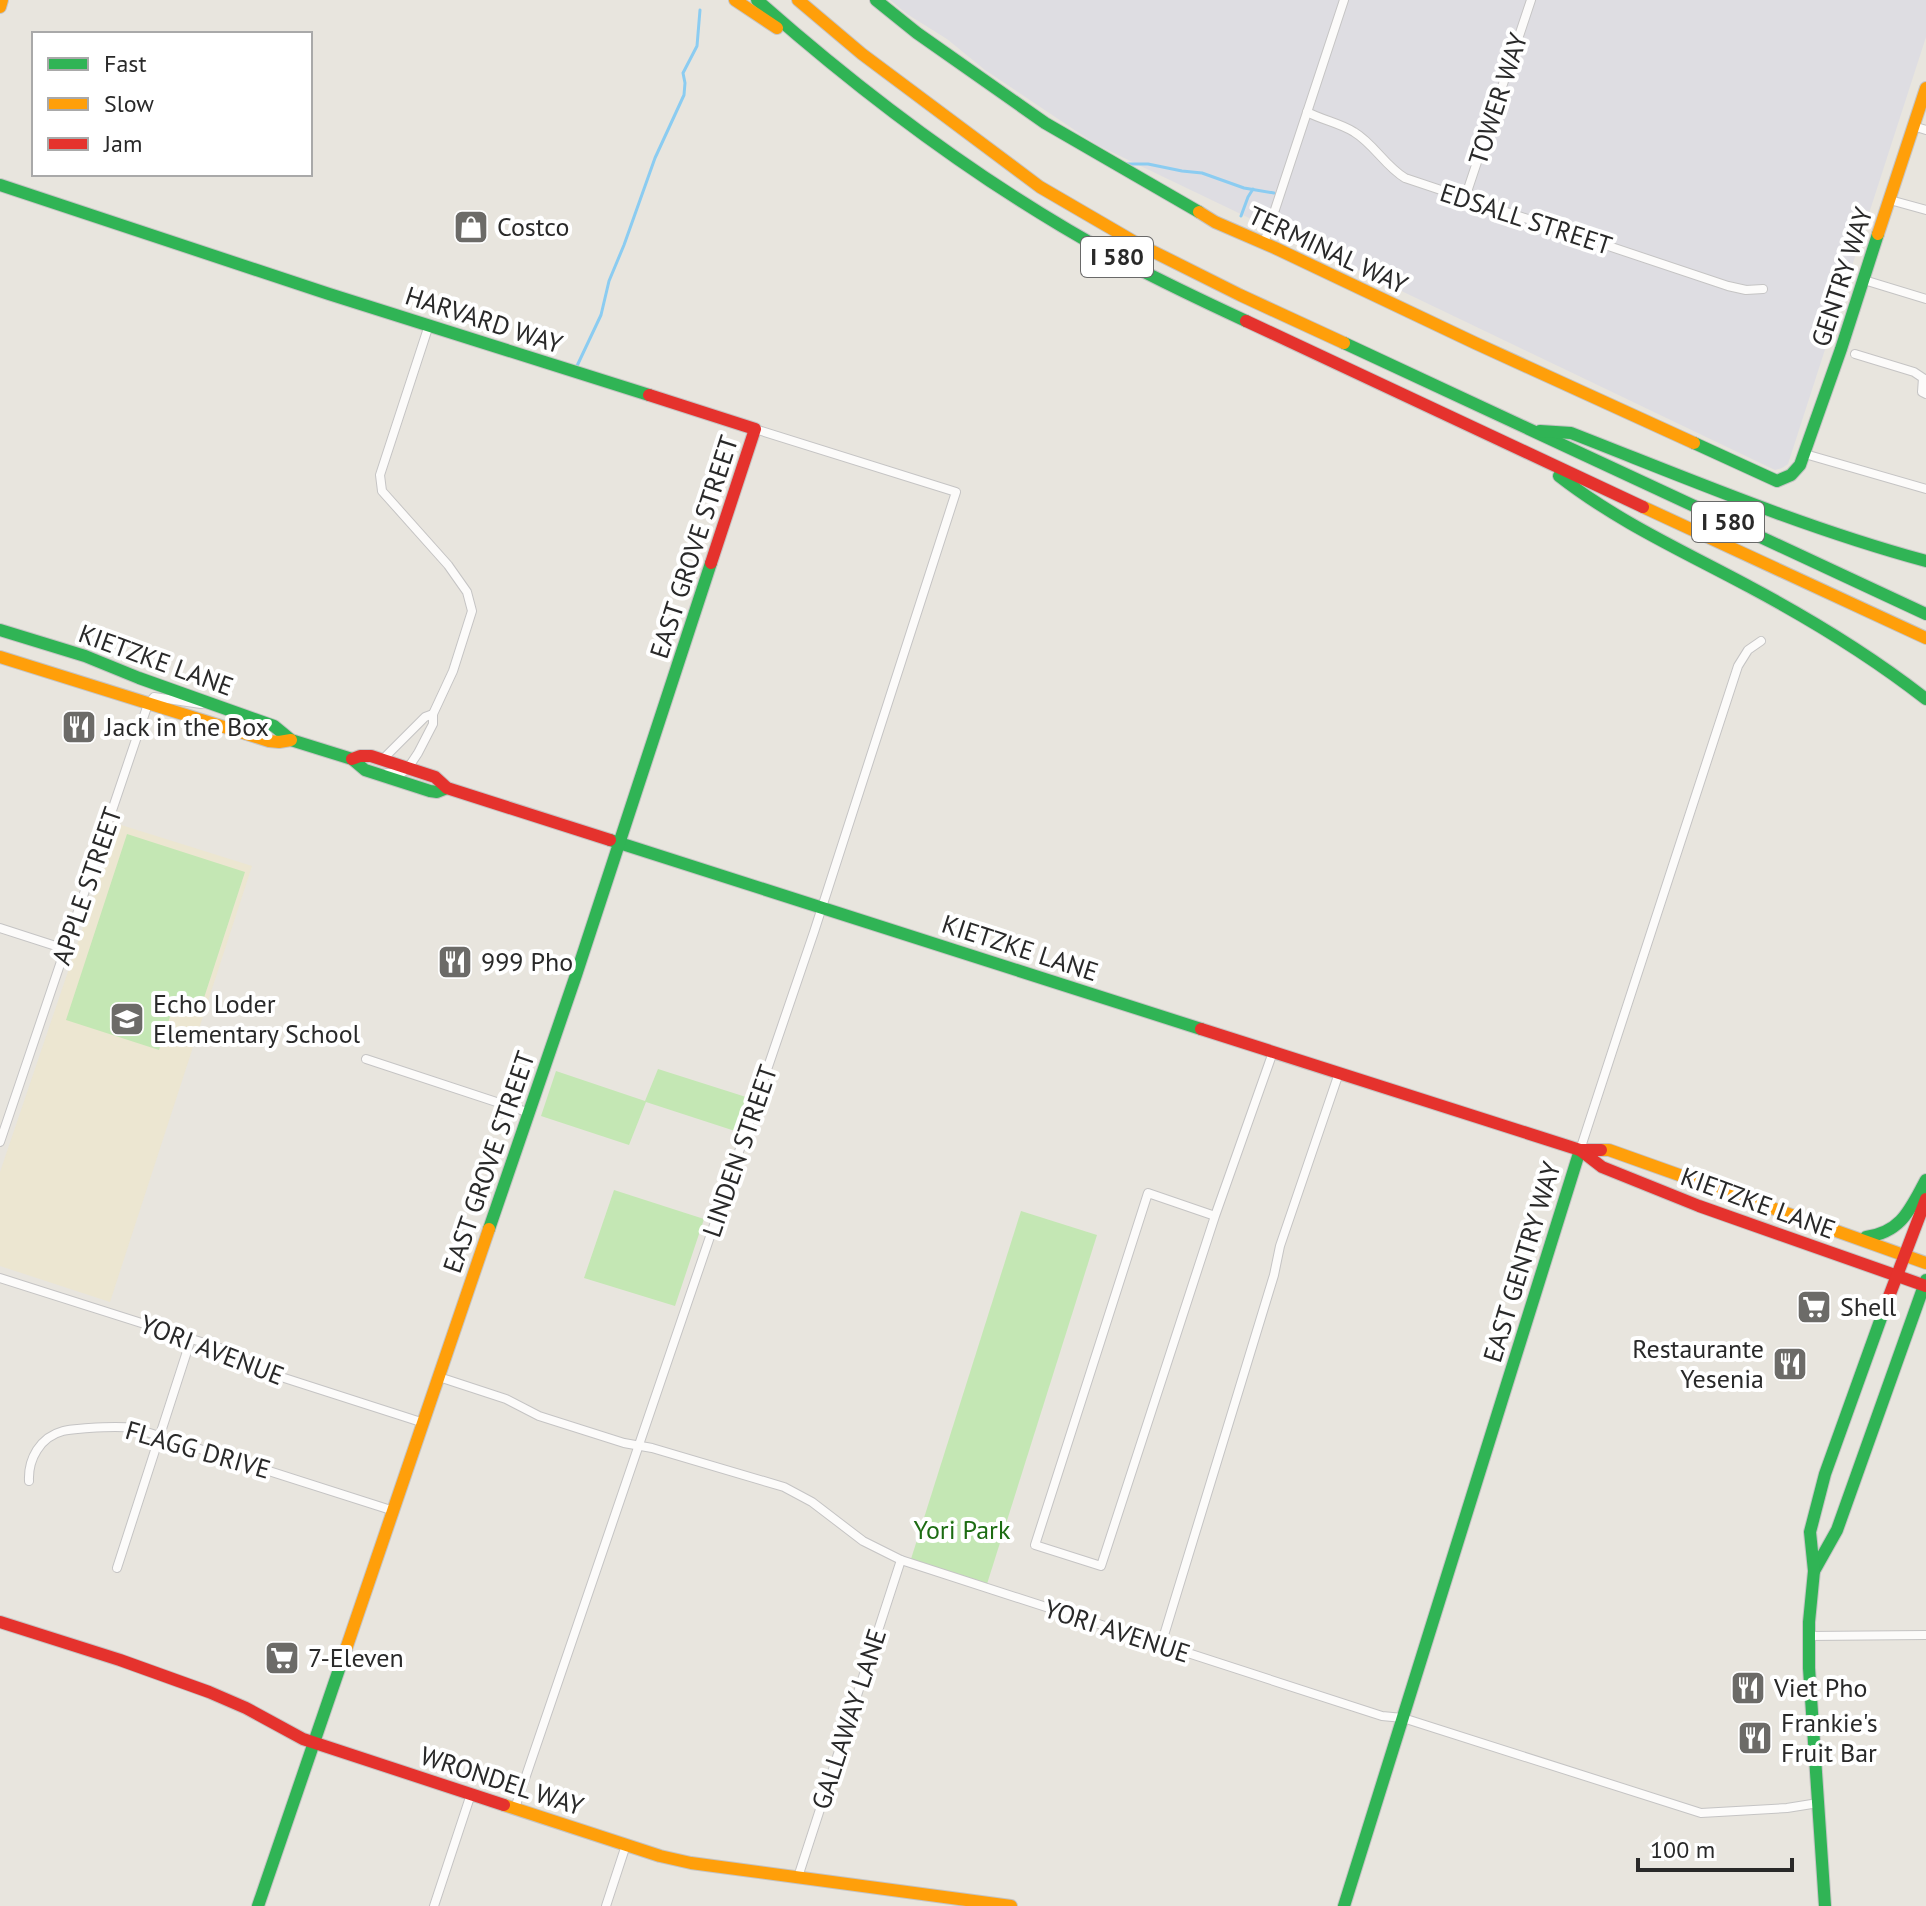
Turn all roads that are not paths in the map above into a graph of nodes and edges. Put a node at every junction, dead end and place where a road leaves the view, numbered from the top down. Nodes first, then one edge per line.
1 (2, 0) edge
2 (735, 0) edge
3 (757, 0) edge
4 (798, 0) edge
5 (876, 0) edge
6 (1344, 0) edge
7 (1531, 0) edge
8 (0, 7) edge
9 (819, 54) junction
10 (1926, 88) edge
11 (1307, 112) junction
12 (1913, 126) junction
13 (1926, 130) edge
14 (0, 185) edge
15 (1465, 198) junction
16 (1890, 200) junction
17 (1926, 210) edge
18 (1264, 243) junction
19 (1864, 280) junction
20 (1763, 289) dead end
21 (1926, 299) edge
22 (429, 325) junction
23 (1855, 354) dead end
24 (1926, 394) edge
25 (755, 429) junction
26 (1530, 430) junction
27 (1805, 454) junction
28 (1542, 462) junction
29 (1791, 475) joint
30 (1926, 489) edge
31 (956, 492) joint
32 (1926, 561) edge
33 (1926, 614) edge
34 (0, 630) edge
35 (1926, 638) edge
36 (1761, 641) dead end
37 (0, 657) edge
38 (1926, 699) edge
39 (148, 704) junction
40 (222, 708) junction
41 (433, 714) junction
42 (291, 740) junction
43 (352, 759) junction
44 (382, 760) junction
45 (408, 768) junction
46 (376, 773) junction
47 (447, 788) junction
48 (620, 845) junction
49 (822, 907) junction
50 (0, 928) edge
51 (65, 949) junction
52 (1273, 1052) junction
53 (366, 1059) dead end
54 (1339, 1073) junction
55 (530, 1113) junction
56 (0, 1142) edge
57 (1580, 1150) junction
58 (1926, 1180) edge
59 (1926, 1199) edge
60 (1215, 1216) junction
61 (1858, 1238) junction
62 (1905, 1255) junction
63 (1926, 1263) edge
64 (1897, 1276) junction
65 (0, 1278) edge
66 (1925, 1284) edge
67 (191, 1339) junction
68 (439, 1377) junction
69 (424, 1423) junction
70 (160, 1435) junction
71 (639, 1445) junction
72 (29, 1481) dead end
73 (394, 1511) junction
74 (901, 1560) junction
75 (117, 1568) dead end
76 (1814, 1571) junction
77 (0, 1622) edge
78 (1926, 1635) edge
79 (1808, 1636) junction
80 (1161, 1645) junction
81 (1403, 1718) junction
82 (314, 1743) junction
83 (471, 1794) junction
84 (1818, 1803) junction
85 (515, 1808) junction
86 (626, 1845) junction
87 (798, 1877) junction
88 (258, 1906) edge
89 (434, 1906) edge
90 (606, 1906) edge
91 (1011, 1906) edge
92 (1344, 1906) edge
93 (1825, 1906) edge

1 - 8 main road
2 - 9 main road
3 - 9 main road, I 580
4 - 26 main road, I 580
5 - 18 main road, TERMINAL WAY
6 - 11 street
7 - 15 street, TOWER WAY
9 - 28 main road, I 580
10 - 12 main road, GENTRY WAY
11 - 15 street, EDSALL STREET
11 - 18 street
12 - 13 street
12 - 16 main road, GENTRY WAY
14 - 22 main road, HARVARD WAY
15 - 20 street, EDSALL STREET
16 - 17 street
16 - 19 main road, GENTRY WAY
18 - 29 main road, TERMINAL WAY
19 - 21 street
19 - 27 main road, GENTRY WAY
22 - 25 main road, HARVARD WAY
22 - 41 street
23 - 24 street
25 - 31 street, HARVARD WAY
25 - 48 main road, EAST GROVE STREET
26 - 32 main road
26 - 33 main road, I 580
27 - 29 main road, GENTRY WAY
27 - 30 street
28 - 35 main road, I 580
28 - 38 main road
31 - 49 street, LINDEN STREET
34 - 40 main road, KIETZKE LANE
36 - 57 street, EAST GENTRY WAY
37 - 39 main road, KIETZKE LANE
39 - 40 street
39 - 42 main road, KIETZKE LANE
39 - 51 street, APPLE STREET
40 - 42 main road, KIETZKE LANE
41 - 44 street
41 - 45 street
42 - 43 main road, KIETZKE LANE
43 - 44 main road, KIETZKE LANE
43 - 46 main road, KIETZKE LANE
44 - 45 main road, KIETZKE LANE
45 - 46 street
45 - 47 main road, KIETZKE LANE
46 - 47 main road, KIETZKE LANE
47 - 48 main road, KIETZKE LANE
48 - 49 main road, KIETZKE LANE
48 - 55 main road, EAST GROVE STREET
49 - 52 main road, KIETZKE LANE
49 - 71 street, LINDEN STREET
50 - 51 street
51 - 56 street, APPLE STREET
52 - 54 main road, KIETZKE LANE
52 - 60 street
53 - 55 street
54 - 57 main road, KIETZKE LANE
54 - 80 street
55 - 68 main road, EAST GROVE STREET
57 - 61 main road, KIETZKE LANE
57 - 64 main road, KIETZKE LANE
57 - 81 main road, EAST GENTRY WAY
58 - 61 main road
59 - 62 main road
60 - 60 street
61 - 62 main road, KIETZKE LANE
62 - 63 main road, KIETZKE LANE
62 - 64 main road
64 - 66 main road, KIETZKE LANE
64 - 76 main road
65 - 67 street, YORI AVENUE
66 - 76 main road
67 - 69 street, YORI AVENUE
67 - 70 street
68 - 69 main road, EAST GROVE STREET
68 - 71 street, YORI AVENUE
69 - 73 main road, EAST GROVE STREET
70 - 72 street, FLAGG DRIVE
70 - 73 street, FLAGG DRIVE
70 - 75 street
71 - 74 street, YORI AVENUE
71 - 85 street, LINDEN STREET
73 - 82 main road, EAST GROVE STREET
74 - 80 street, YORI AVENUE
74 - 87 street, GALLAWAY LANE
76 - 79 main road
77 - 82 main road, WRONDEL WAY
78 - 79 street
79 - 84 main road
80 - 81 street, YORI AVENUE
81 - 84 street, YORI AVENUE
81 - 92 main road, EAST GENTRY WAY
82 - 83 main road, WRONDEL WAY
82 - 88 main road, EAST GROVE STREET
83 - 85 main road, WRONDEL WAY
83 - 89 street
84 - 93 main road
85 - 86 main road, WRONDEL WAY
86 - 87 main road, WRONDEL WAY
86 - 90 street
87 - 91 main road, WRONDEL WAY

